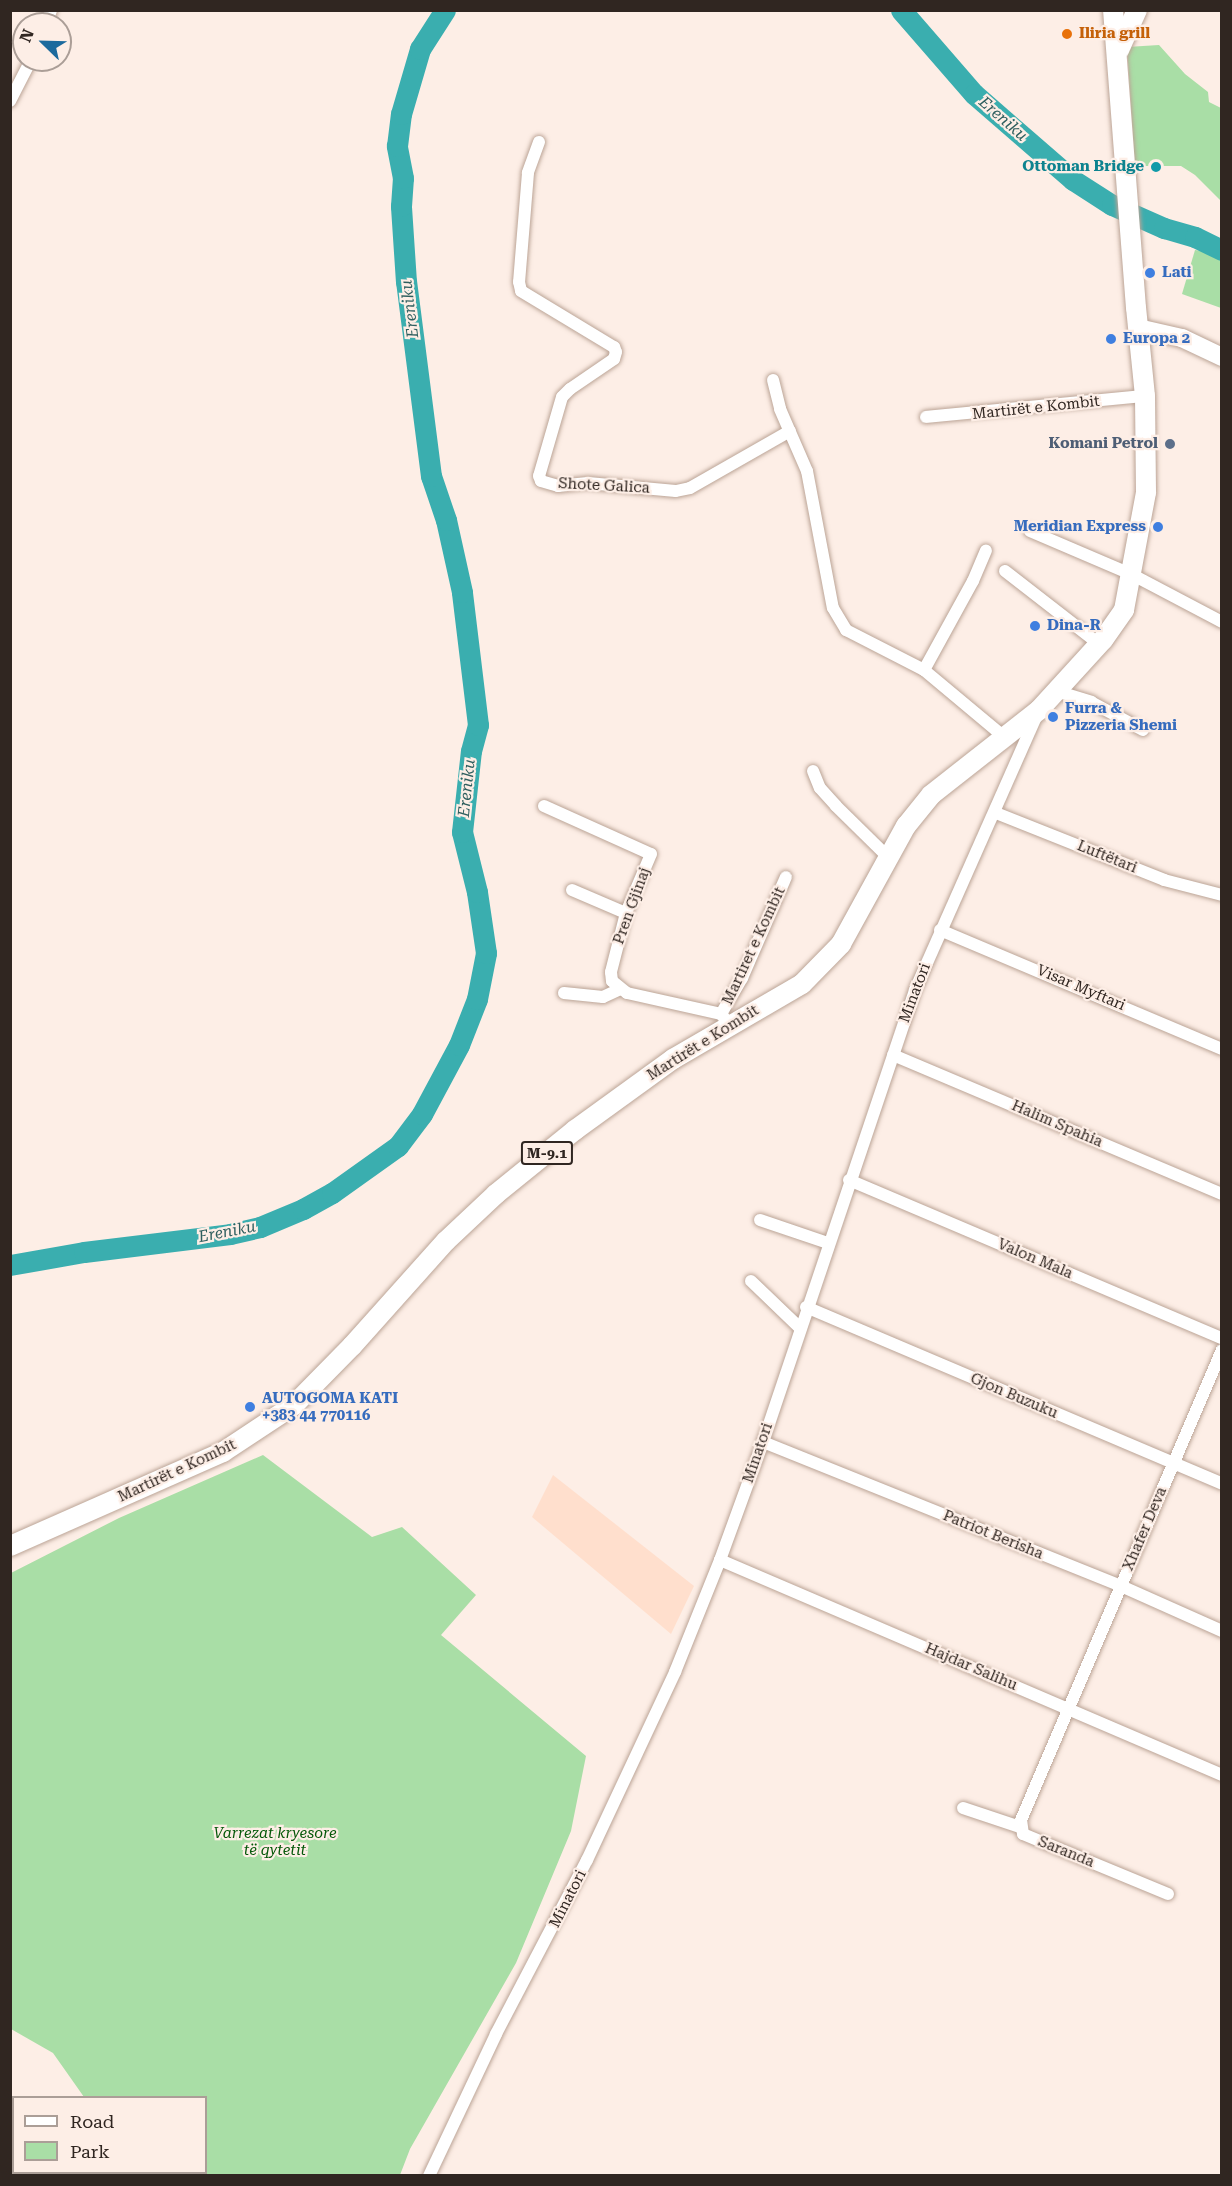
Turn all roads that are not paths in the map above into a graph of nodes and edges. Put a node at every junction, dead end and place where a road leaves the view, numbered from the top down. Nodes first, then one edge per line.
1 (1113, 10) edge
2 (1137, 10) edge
3 (1118, 57) junction
4 (24, 72) edge
5 (10, 101) edge
6 (539, 142) dead end
7 (1138, 328) junction
8 (1221, 357) edge
9 (773, 380) dead end
10 (1145, 396) junction
11 (926, 417) dead end
12 (790, 431) junction
13 (1030, 531) dead end
14 (986, 551) dead end
15 (1005, 571) dead end
16 (1131, 574) junction
17 (1221, 622) edge
18 (1099, 644) junction
19 (924, 670) junction
20 (1056, 691) junction
21 (1040, 710) junction
22 (1143, 730) dead end
23 (1004, 737) junction
24 (813, 771) dead end
25 (544, 807) dead end
26 (996, 813) junction
27 (889, 858) junction
28 (786, 877) dead end
29 (572, 890) dead end
30 (1221, 895) edge
31 (626, 913) junction
32 (940, 930) junction
33 (620, 989) junction
34 (564, 993) dead end
35 (726, 1020) junction
36 (1221, 1049) edge
37 (892, 1055) junction
38 (849, 1180) junction
39 (1221, 1194) edge
40 (760, 1220) dead end
41 (828, 1243) junction
42 (751, 1281) dead end
43 (806, 1307) junction
44 (800, 1328) junction
45 (1221, 1338) edge
46 (1221, 1350) edge
47 (762, 1442) junction
48 (1173, 1464) junction
49 (1221, 1484) edge
50 (10, 1546) edge
51 (720, 1560) junction
52 (1121, 1586) junction
53 (1221, 1631) edge
54 (1069, 1708) junction
55 (1221, 1775) edge
56 (963, 1808) dead end
57 (1020, 1827) junction
58 (1168, 1894) dead end
59 (429, 2175) edge

1 - 3 main road, M-9.1
2 - 3 main road, M-9.1
3 - 7 main road, M-9.1
4 - 5 street
6 - 12 street, Shote Galica
7 - 8 main road
7 - 10 main road, Martirët e Kombit / M-9.1
9 - 12 street
10 - 11 street, Martirët e Kombit
10 - 16 main road, Martirët e Kombit / M-9.1
12 - 19 street
13 - 16 street
14 - 19 street
15 - 18 street
16 - 17 street
16 - 18 main road, Martirët e Kombit / M-9.1
18 - 20 main road, Martirët e Kombit / M-9.1
19 - 23 street
20 - 21 main road, Martirët e Kombit / M-9.1
20 - 22 street
21 - 23 main road, Martirët e Kombit / M-9.1
21 - 26 street, Minatori
23 - 27 main road, Martirët e Kombit / M-9.1
24 - 27 street
25 - 31 street, Pren Gjinaj
26 - 30 street, Luftëtari
26 - 32 street, Minatori
27 - 35 main road, Martirët e Kombit / M-9.1
28 - 35 street, Martiret e Kombit
29 - 31 street
31 - 33 street, Pren Gjinaj
32 - 36 street, Visar Myftari
32 - 37 street, Minatori
33 - 34 street
33 - 35 street
35 - 50 main road, Martirët e Kombit / M-9.1
37 - 38 street, Minatori
37 - 39 street, Halim Spahia
38 - 41 street, Minatori
38 - 45 street, Valon Mala
40 - 41 street
41 - 43 street, Minatori
42 - 44 street
43 - 44 street, Minatori
43 - 48 street, Gjon Buzuku
44 - 47 street, Minatori
46 - 48 street, Xhafer Deva
47 - 51 street, Minatori
47 - 52 street, Patriot Berisha
48 - 49 street, Gjon Buzuku
48 - 52 street, Xhafer Deva
51 - 54 street, Hajdar Salihu
51 - 59 street, Minatori
52 - 53 street, Patriot Berisha
52 - 54 street, Xhafer Deva
54 - 55 street, Hajdar Salihu
54 - 57 street, Saranda
56 - 57 street
57 - 58 street, Saranda

